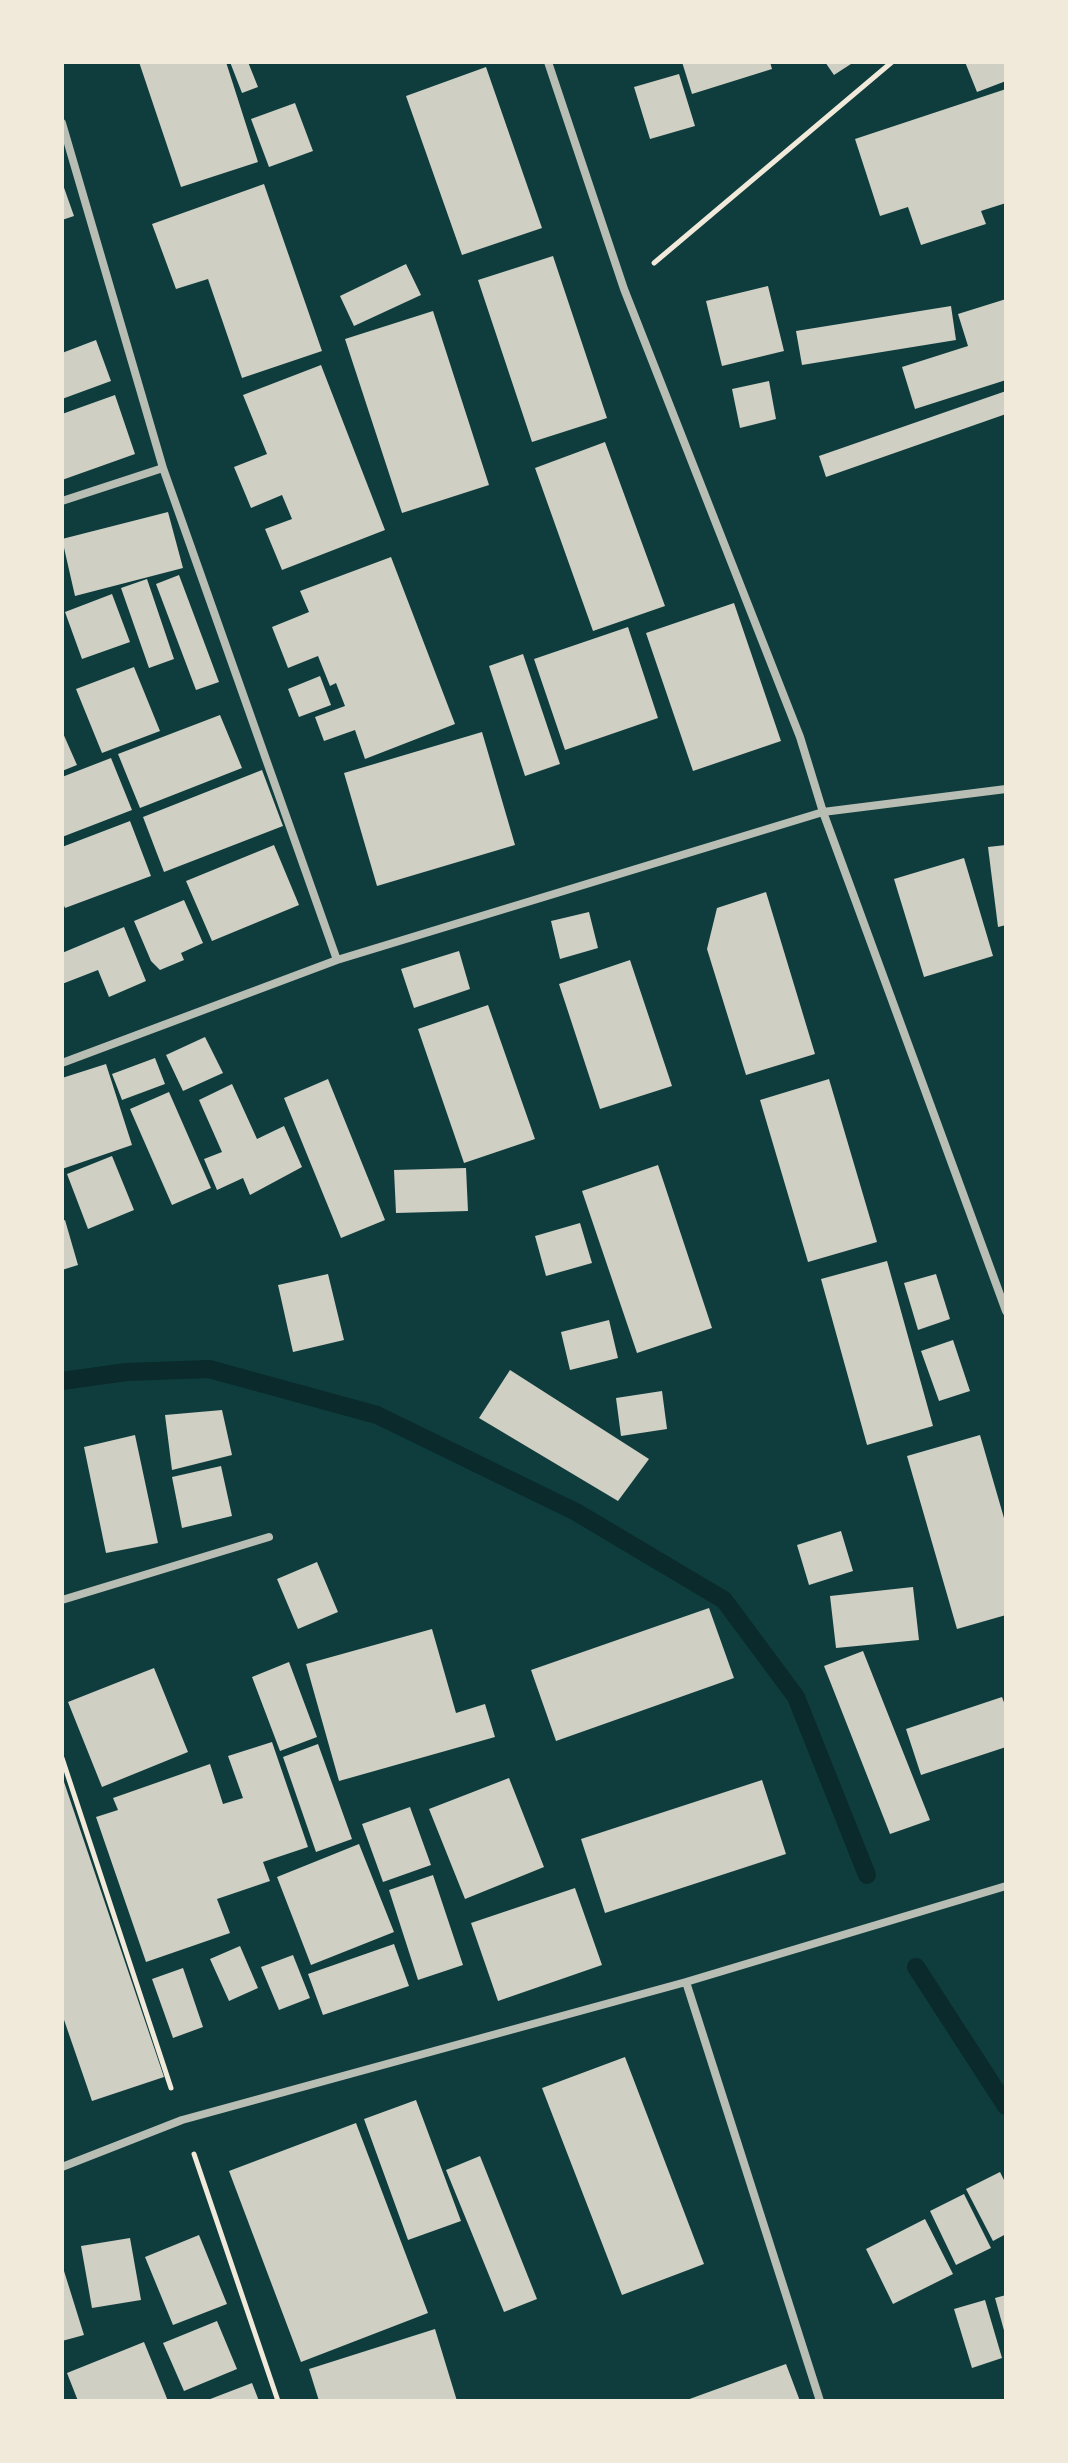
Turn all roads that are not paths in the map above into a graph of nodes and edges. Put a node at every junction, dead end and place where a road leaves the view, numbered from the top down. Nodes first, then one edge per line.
1 (548, 62) edge
2 (62, 123) edge
3 (163, 468) junction
4 (62, 501) edge
5 (1006, 789) edge
6 (823, 812) junction
7 (337, 960) junction
8 (62, 1063) edge
9 (1006, 1311) edge
10 (269, 1537) dead end
11 (62, 1600) edge
12 (1006, 1886) edge
13 (686, 1982) junction
14 (62, 2167) edge
15 (820, 2401) edge

1 - 6 street
2 - 3 street
3 - 4 street
3 - 7 street
5 - 6 street
6 - 7 street
6 - 9 street
7 - 8 street
10 - 11 street
12 - 13 street
13 - 14 street
13 - 15 street

